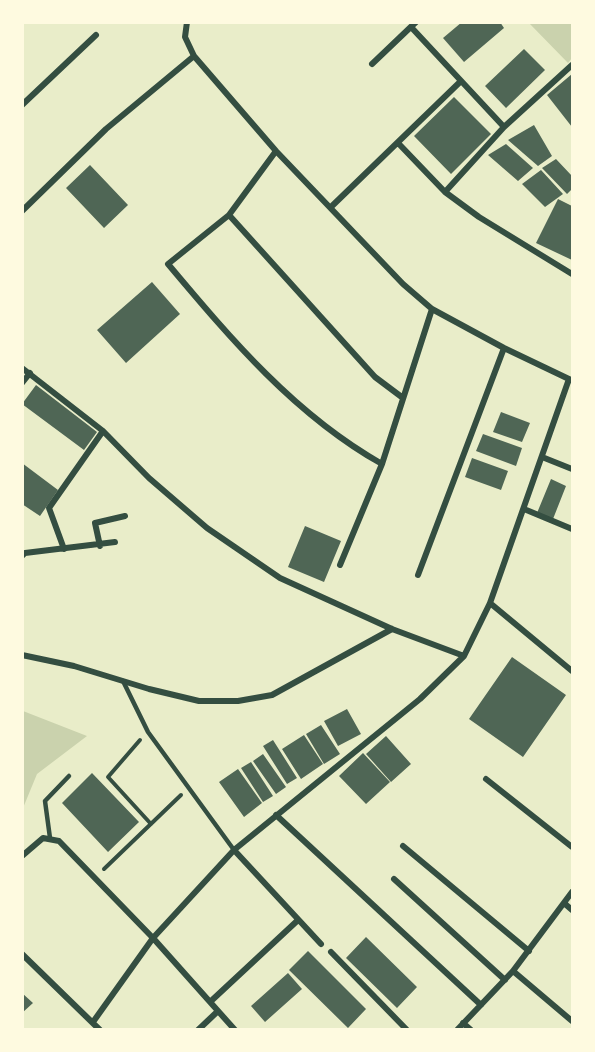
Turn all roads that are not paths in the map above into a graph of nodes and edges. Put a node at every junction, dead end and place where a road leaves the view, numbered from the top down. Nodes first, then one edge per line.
1 (187, 22) edge
2 (413, 25) edge
3 (96, 35) dead end
4 (194, 56) junction
5 (372, 64) dead end
6 (573, 65) edge
7 (461, 81) junction
8 (22, 105) edge
9 (504, 127) junction
10 (399, 144) junction
11 (276, 151) junction
12 (445, 192) junction
13 (332, 206) junction
14 (22, 211) edge
15 (229, 215) junction
16 (573, 274) edge
17 (432, 309) junction
18 (504, 348) junction
19 (22, 368) edge
20 (30, 373) junction
21 (571, 380) edge
22 (22, 383) edge
23 (403, 398) junction
24 (103, 431) junction
25 (542, 457) junction
26 (382, 464) junction
27 (573, 469) edge
28 (524, 508) junction
29 (125, 516) dead end
30 (573, 529) edge
31 (115, 542) dead end
32 (100, 546) junction
33 (64, 549) junction
34 (22, 556) edge
35 (340, 565) dead end
36 (418, 575) dead end
37 (490, 603) junction
38 (392, 629) junction
39 (22, 655) edge
40 (464, 656) junction
41 (573, 671) edge
42 (123, 681) junction
43 (69, 777) dead end
44 (486, 778) dead end
45 (276, 815) junction
46 (50, 838) junction
47 (403, 846) dead end
48 (573, 847) edge
49 (234, 850) junction
50 (22, 856) edge
51 (394, 879) dead end
52 (573, 892) edge
53 (564, 903) junction
54 (573, 910) edge
55 (297, 921) junction
56 (153, 938) junction
57 (321, 944) dead end
58 (529, 951) junction
59 (331, 952) dead end
60 (22, 954) edge
61 (513, 971) junction
62 (505, 980) junction
63 (210, 1002) junction
64 (481, 1005) junction
65 (218, 1011) junction
66 (573, 1021) edge
67 (93, 1022) junction
68 (463, 1023) junction
69 (100, 1029) edge
70 (198, 1029) edge
71 (235, 1029) edge
72 (407, 1029) edge
73 (457, 1029) edge
74 (471, 1029) edge

1 - 4 street
2 - 5 street
2 - 7 street
3 - 8 street
4 - 11 street
4 - 14 street
6 - 9 street
7 - 9 street
7 - 10 street
9 - 12 street
10 - 12 street
10 - 13 street
11 - 13 street
11 - 15 street
12 - 16 street
13 - 17 street
15 - 23 street
15 - 26 street
17 - 18 street
17 - 23 street
18 - 21 street
18 - 36 street
19 - 20 street
20 - 22 street
20 - 24 street
21 - 25 street
23 - 26 street
24 - 33 street
24 - 38 street
25 - 27 street
25 - 28 street
26 - 35 street
28 - 30 street
28 - 37 street
29 - 32 street
31 - 32 street
32 - 33 street
33 - 34 street
37 - 40 street
37 - 41 street
38 - 40 street
38 - 42 street
39 - 42 street
40 - 45 street
42 - 49 lane
43 - 46 lane
44 - 48 street
45 - 49 street
45 - 64 street
46 - 50 street
46 - 56 street
47 - 58 street
49 - 55 street
49 - 56 street
51 - 62 street
52 - 53 street
53 - 54 street
53 - 58 street
55 - 57 street
55 - 63 street
56 - 63 street
56 - 67 street
58 - 61 street
59 - 72 street
60 - 67 street
61 - 62 street
61 - 66 street
62 - 64 street
63 - 65 street
64 - 68 street
65 - 70 street
65 - 71 street
67 - 69 street
68 - 73 street
68 - 74 street

